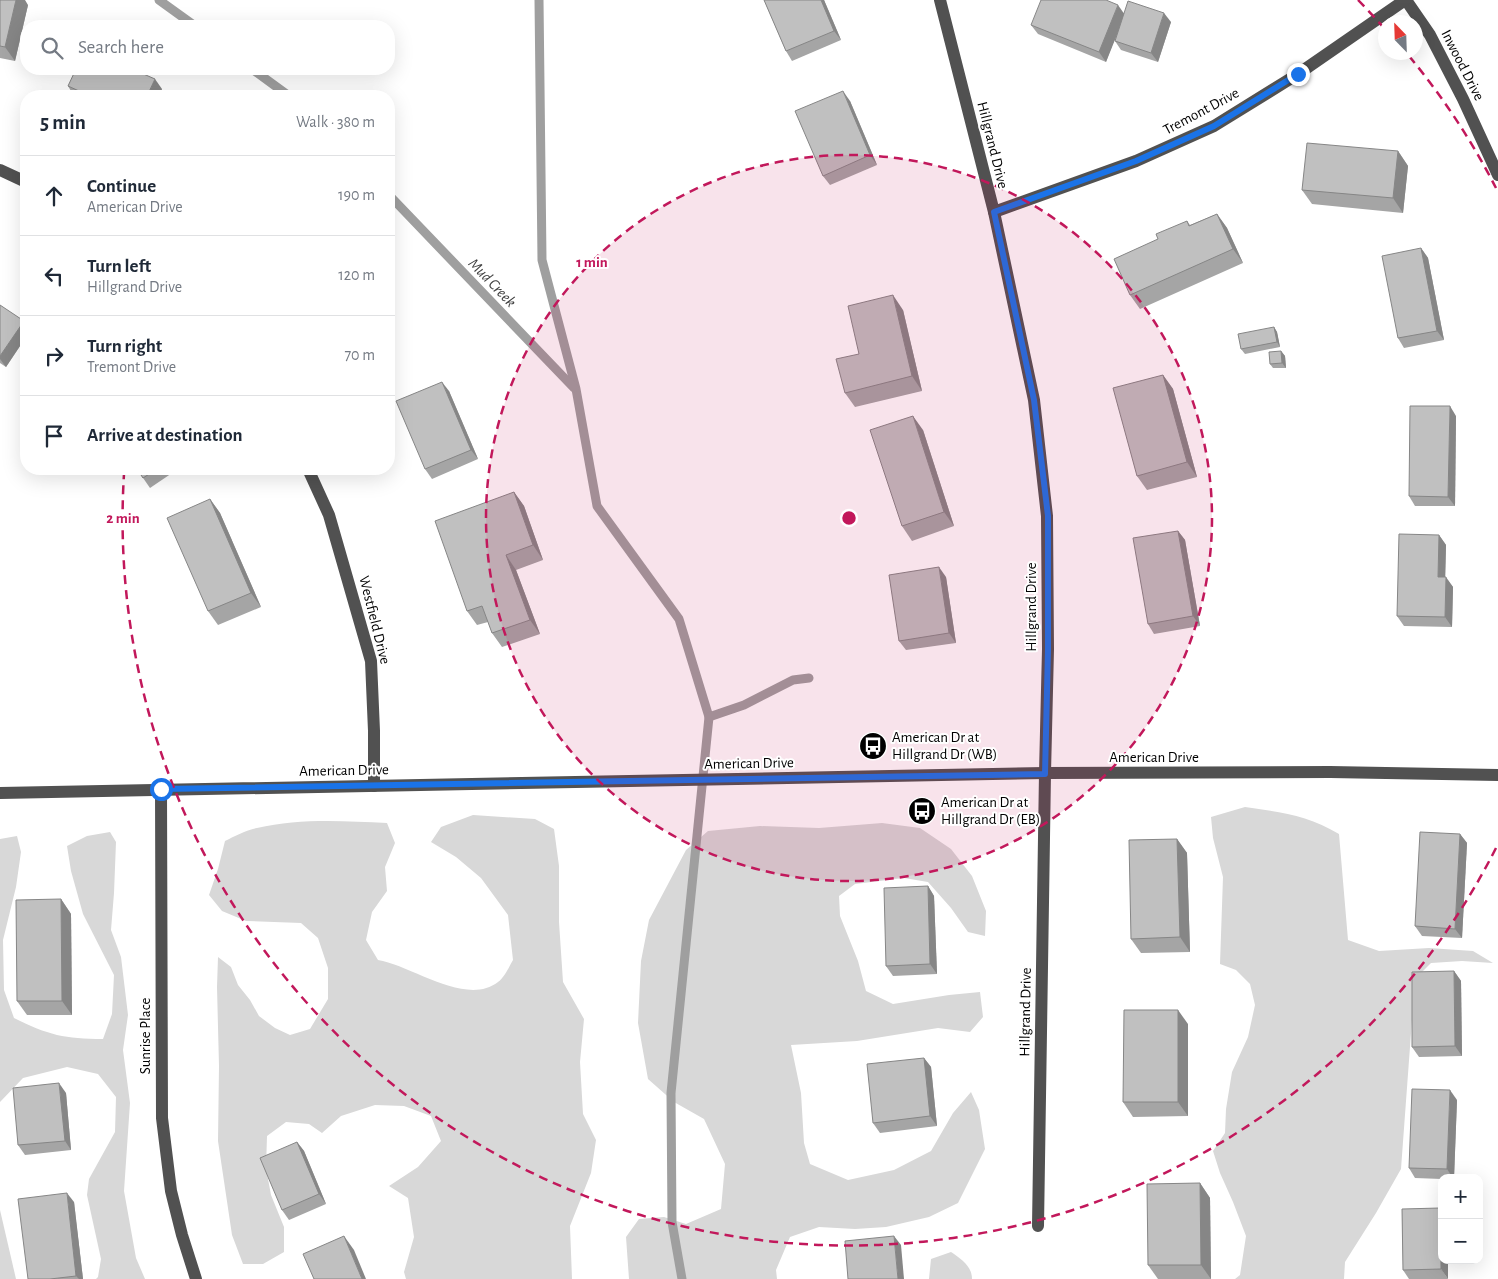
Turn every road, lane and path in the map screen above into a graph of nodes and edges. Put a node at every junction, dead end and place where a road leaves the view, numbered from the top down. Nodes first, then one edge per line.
1 (940, 0) edge
2 (1406, 0) edge
3 (0, 170) edge
4 (1498, 174) edge
5 (20, 179) edge
6 (994, 212) junction
7 (311, 475) edge
8 (1045, 774) junction
9 (1498, 775) edge
10 (374, 786) junction
11 (161, 789) junction
12 (0, 792) edge
13 (1038, 1226) dead end
14 (196, 1279) edge

1 - 6 street, Hillgrand Drive
2 - 4 street, Inwood Drive
2 - 6 street, Tremont Drive
3 - 5 street
6 - 8 street, Hillgrand Drive
7 - 10 street, Westfield Drive
8 - 9 street, American Drive
8 - 10 street, American Drive
8 - 13 street, Hillgrand Drive
10 - 11 street, American Drive
11 - 12 street, American Drive
11 - 14 street, Sunrise Place

